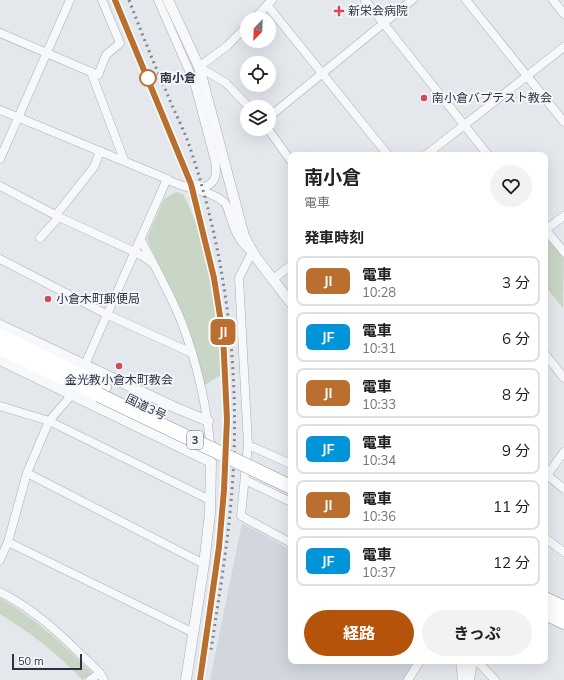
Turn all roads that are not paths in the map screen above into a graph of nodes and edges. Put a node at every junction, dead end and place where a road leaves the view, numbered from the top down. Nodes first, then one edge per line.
1 (70, 0) edge
2 (102, 0) edge
3 (158, 0) edge
4 (168, 0) edge
5 (365, 0) edge
6 (412, 0) edge
7 (466, 0) edge
8 (553, 0) edge
9 (269, 2) edge
10 (260, 12) edge
11 (564, 14) edge
12 (384, 22) junction
13 (0, 33) edge
14 (240, 33) edge
15 (564, 47) edge
16 (47, 53) junction
17 (199, 67) junction
18 (91, 72) junction
19 (322, 73) junction
20 (527, 76) junction
21 (242, 100) edge
22 (0, 110) edge
23 (276, 111) edge
24 (18, 118) junction
25 (564, 122) edge
26 (465, 125) junction
27 (273, 136) edge
28 (100, 152) junction
29 (386, 152) edge
30 (430, 152) edge
31 (486, 152) edge
32 (288, 157) edge
33 (0, 159) edge
34 (124, 160) junction
35 (167, 179) junction
36 (0, 186) edge
37 (58, 216) junction
38 (564, 216) edge
39 (548, 227) edge
40 (548, 233) edge
41 (40, 238) dead end
42 (140, 240) junction
43 (135, 252) junction
44 (252, 252) junction
45 (564, 252) edge
46 (0, 259) edge
47 (153, 264) junction
48 (288, 267) edge
49 (272, 280) junction
50 (288, 299) edge
51 (108, 315) junction
52 (0, 325) edge
53 (0, 336) edge
54 (0, 348) edge
55 (192, 353) junction
56 (548, 358) edge
57 (0, 360) edge
58 (84, 367) junction
59 (564, 378) edge
60 (102, 391) junction
61 (74, 392) junction
62 (0, 406) edge
63 (49, 421) junction
64 (208, 421) junction
65 (248, 445) junction
66 (564, 452) edge
67 (211, 462) junction
68 (288, 463) edge
69 (27, 473) junction
70 (548, 473) edge
71 (288, 476) edge
72 (548, 477) edge
73 (245, 480) junction
74 (288, 485) edge
75 (564, 489) edge
76 (210, 500) junction
77 (288, 501) edge
78 (548, 540) edge
79 (8, 542) junction
80 (288, 542) edge
81 (564, 552) edge
82 (0, 560) edge
83 (204, 564) junction
84 (0, 592) edge
85 (548, 600) edge
86 (564, 608) edge
87 (548, 614) edge
88 (564, 622) edge
89 (194, 632) junction
90 (418, 664) edge
91 (461, 664) edge
92 (472, 664) edge
93 (480, 664) edge
94 (102, 677) edge
95 (90, 680) edge
96 (186, 680) edge
97 (408, 680) edge
98 (464, 680) edge
99 (469, 680) edge
100 (495, 680) edge

1 - 16 street
2 - 18 street
3 - 35 street
4 - 17 street
5 - 12 street
6 - 12 street
7 - 20 street
8 - 11 street
9 - 10 street
9 - 19 street
12 - 19 street
12 - 26 street
13 - 16 street
14 - 17 street
15 - 20 street
16 - 18 street
16 - 24 street
17 - 21 street
17 - 44 street
18 - 34 street
19 - 23 street
19 - 29 street
20 - 25 street
20 - 26 street
22 - 24 street
24 - 28 street
24 - 33 street
26 - 30 street
26 - 31 street
27 - 32 street
28 - 34 street
28 - 37 street
34 - 35 street
35 - 42 street
35 - 44 street
36 - 37 street
37 - 41 street
37 - 43 street
38 - 39 street
40 - 45 street
42 - 43 street
42 - 47 street
43 - 47 street
43 - 51 street
44 - 49 street
44 - 65 street
46 - 51 street
47 - 55 street
48 - 49 street
49 - 50 street
51 - 55 street
51 - 58 street
52 - 58 street
53 - 60 highway, 国道3号 / 3
54 - 60 highway, 国道3号 / 3
55 - 64 street
56 - 59 street
57 - 61 street
58 - 64 street
60 - 71 highway, 国道3号 / 3
60 - 74 highway, 国道3号 / 3, bridge
61 - 63 street
61 - 67 street
62 - 63 street
63 - 69 street
63 - 76 street
64 - 67 street
65 - 68 street
65 - 73 street
66 - 70 street
67 - 76 street
69 - 79 street
69 - 83 street
72 - 75 street
73 - 77 street
73 - 80 street
76 - 83 street
78 - 81 street
79 - 82 street
79 - 89 street
83 - 89 street
84 - 94 street
85 - 86 highway
87 - 88 highway
89 - 96 street
90 - 97 street
91 - 98 street
92 - 99 street
93 - 100 street
94 - 95 street

